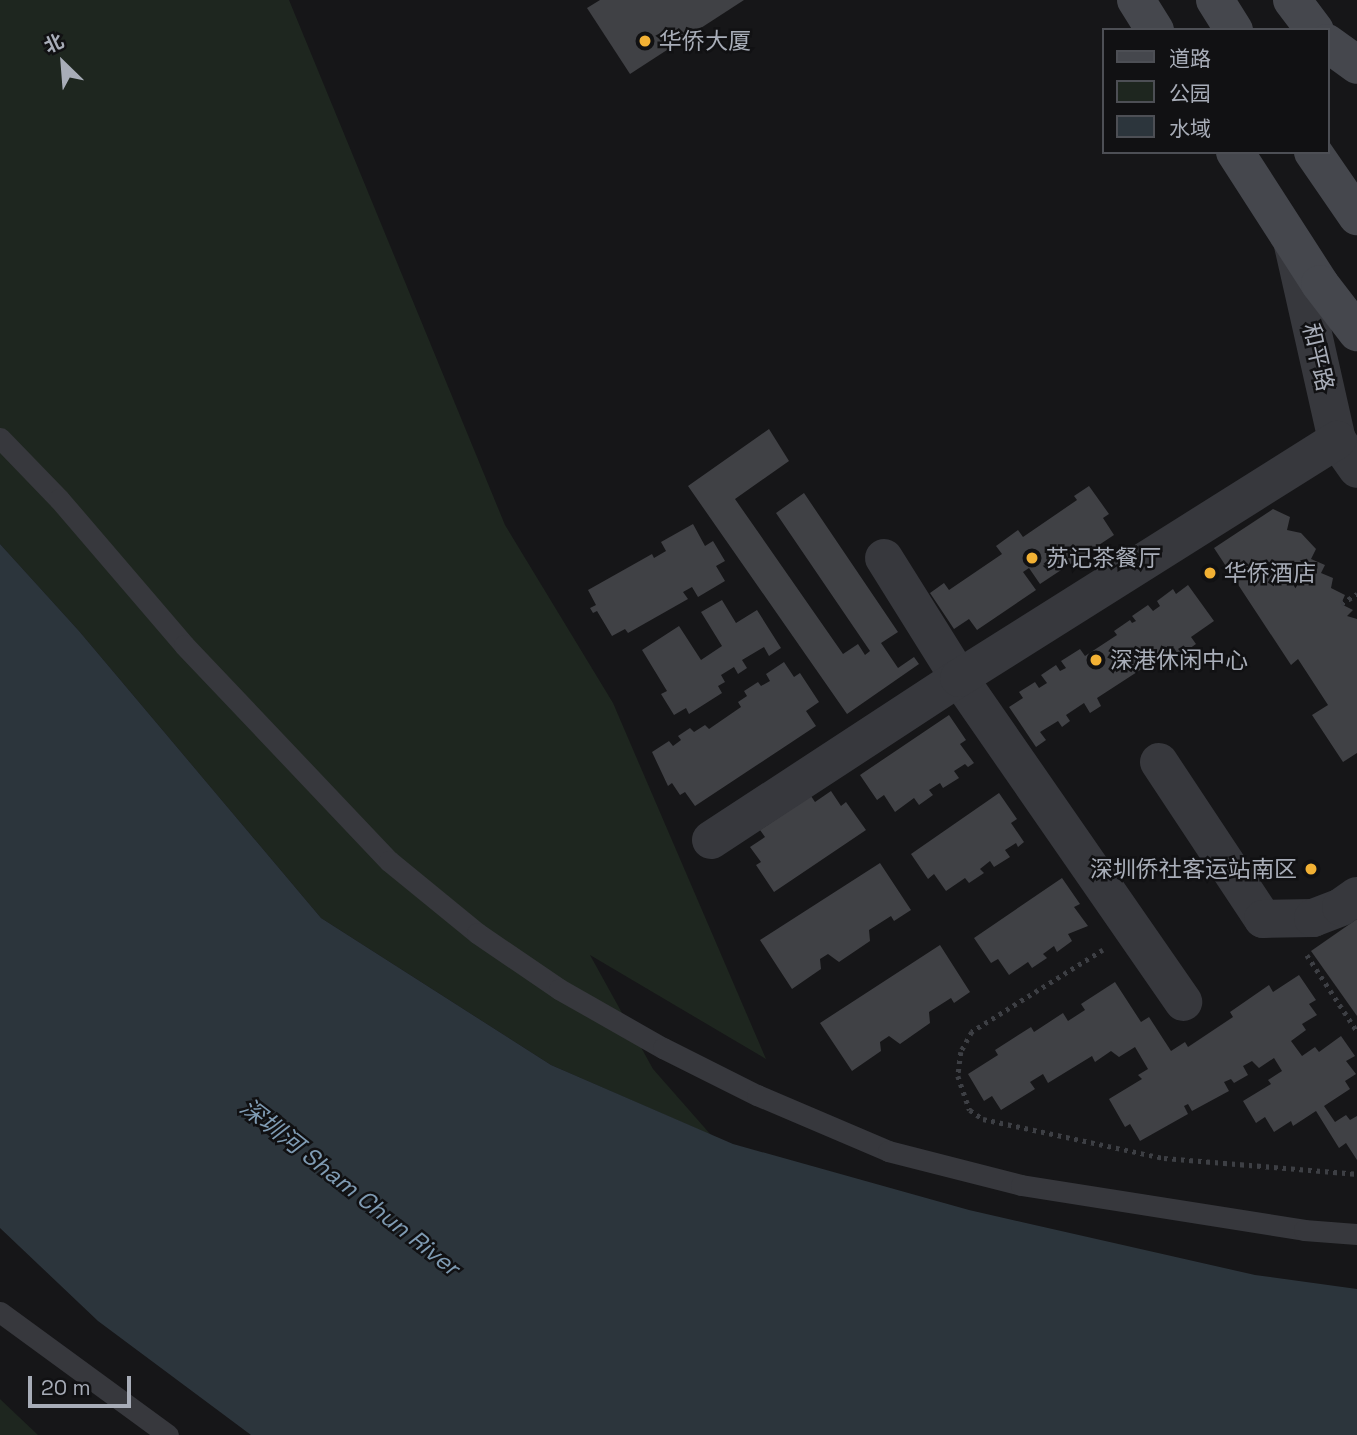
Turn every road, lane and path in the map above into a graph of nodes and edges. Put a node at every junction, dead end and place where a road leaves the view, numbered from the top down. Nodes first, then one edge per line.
1 (1136, 0) edge
2 (1292, 0) edge
3 (1154, 28) edge
4 (1313, 28) edge
5 (1329, 44) edge
6 (1357, 65) edge
7 (1235, 154) edge
8 (1314, 154) edge
9 (1357, 216) edge
10 (1291, 240) junction
11 (1357, 332) edge
12 (0, 438) edge
13 (1352, 461) edge
14 (884, 558) dead end
15 (1357, 594) edge
16 (1341, 604) dead end
17 (959, 677) junction
18 (1159, 762) dead end
19 (712, 840) dead end
20 (1357, 897) edge
21 (1284, 919) junction
22 (1134, 930) junction
23 (1184, 1002) dead end
24 (1357, 1031) edge
25 (1357, 1174) edge
26 (1357, 1234) edge
27 (0, 1312) edge
28 (168, 1435) edge

1 - 3 street
2 - 4 street
5 - 6 street
7 - 10 street
8 - 9 street
10 - 11 street
10 - 13 street, 和平路
12 - 26 lane
13 - 17 street
14 - 17 street
15 - 16 path
17 - 19 street
17 - 22 street
18 - 21 street
20 - 21 street
21 - 24 path
22 - 23 street
22 - 25 path
27 - 28 lane

